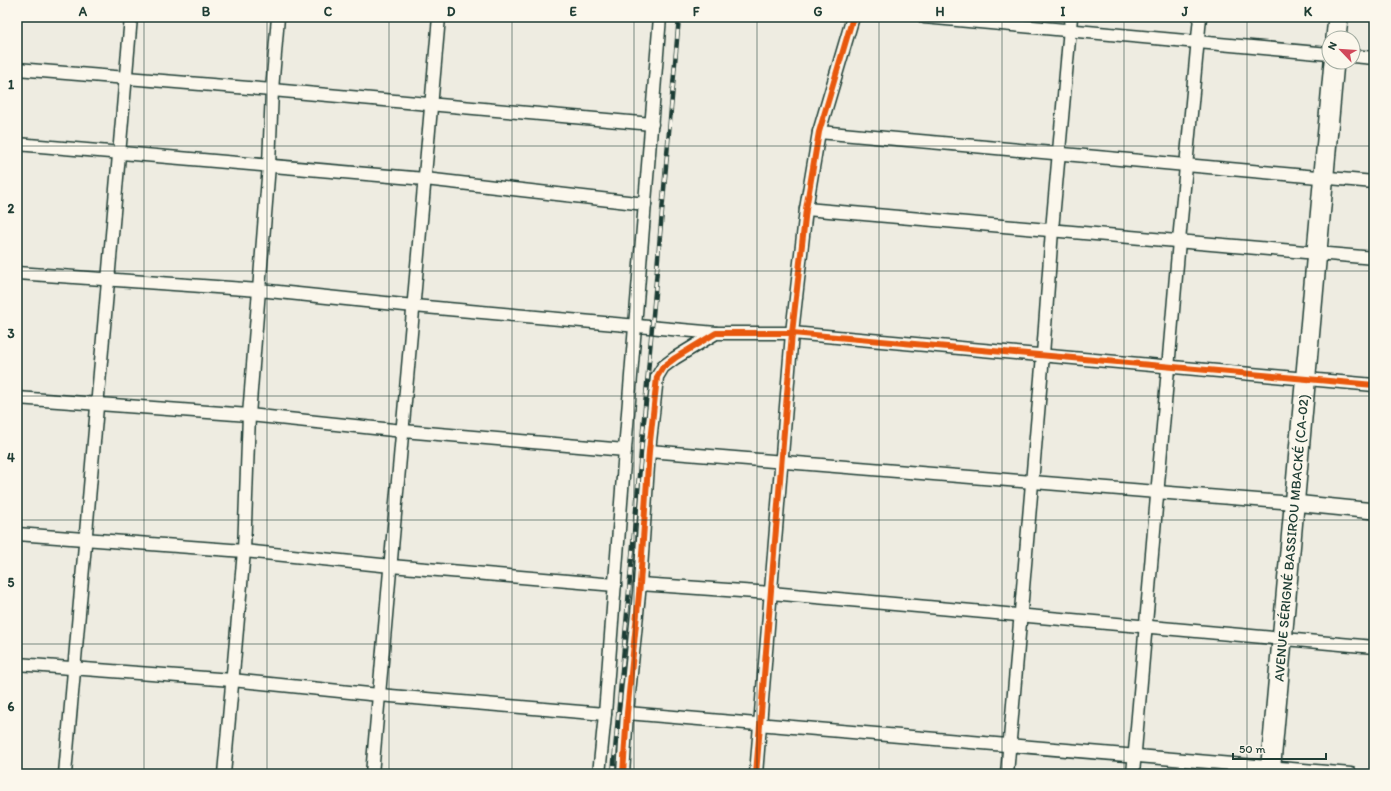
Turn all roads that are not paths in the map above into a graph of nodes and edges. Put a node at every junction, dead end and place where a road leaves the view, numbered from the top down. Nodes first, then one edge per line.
1 (130, 17) edge
2 (278, 17) edge
3 (439, 17) edge
4 (660, 17) edge
5 (853, 17) edge
6 (924, 17) edge
7 (1071, 17) edge
8 (1200, 17) edge
9 (1338, 17) edge
10 (1070, 30) junction
11 (1337, 30) edge
12 (1198, 42) junction
13 (1321, 53) edge
14 (1361, 57) edge
15 (1374, 58) edge
16 (17, 69) edge
17 (1333, 70) edge
18 (125, 78) junction
19 (272, 90) junction
20 (431, 104) junction
21 (652, 124) junction
22 (819, 132) junction
23 (17, 144) edge
24 (119, 152) junction
25 (1060, 153) junction
26 (269, 165) junction
27 (1187, 165) junction
28 (1323, 177) junction
29 (425, 179) junction
30 (1374, 182) edge
31 (645, 204) junction
32 (806, 210) junction
33 (1052, 230) junction
34 (1179, 241) junction
35 (1316, 253) junction
36 (1374, 258) edge
37 (17, 273) edge
38 (108, 280) junction
39 (259, 290) junction
40 (414, 306) junction
41 (635, 326) junction
42 (716, 333) junction
43 (792, 333) junction
44 (1043, 355) junction
45 (1169, 367) junction
46 (1305, 379) junction
47 (1374, 385) edge
48 (17, 398) edge
49 (97, 404) junction
50 (249, 415) junction
51 (403, 431) junction
52 (625, 450) junction
53 (649, 451) junction
54 (781, 462) junction
55 (1032, 482) junction
56 (1158, 493) junction
57 (1294, 504) junction
58 (1374, 511) edge
59 (17, 534) edge
60 (85, 539) junction
61 (244, 551) junction
62 (391, 566) junction
63 (640, 584) junction
64 (615, 585) junction
65 (771, 593) junction
66 (1020, 616) junction
67 (1146, 627) junction
68 (1282, 639) junction
69 (1374, 647) edge
70 (17, 664) edge
71 (74, 668) junction
72 (232, 680) junction
73 (379, 695) junction
74 (627, 713) junction
75 (605, 714) junction
76 (760, 724) junction
77 (1009, 745) junction
78 (1134, 756) junction
79 (1270, 771) edge
80 (65, 774) edge
81 (224, 774) edge
82 (372, 774) edge
83 (599, 774) edge
84 (623, 774) edge
85 (756, 774) edge
86 (1007, 774) edge
87 (1133, 774) edge
88 (1351, 774) edge

1 - 18 street
2 - 19 street
3 - 20 street
4 - 21 street
5 - 22 street
6 - 10 street
7 - 10 street
8 - 12 street
9 - 11 main road
10 - 12 street
10 - 25 street
12 - 13 street
12 - 27 street
14 - 15 street
16 - 18 street
17 - 28 main road, AVENUE SÉRIGNÉ BASSIROU MBACKÉ (CA-02)
18 - 19 street
18 - 24 street
19 - 20 street
19 - 26 street
20 - 21 street
20 - 29 street
21 - 31 street
22 - 25 street
22 - 32 street
23 - 24 street
24 - 26 street
24 - 38 street
25 - 27 street
25 - 33 street
26 - 29 street
26 - 39 street
27 - 28 street
27 - 34 street
28 - 30 street
28 - 35 main road, AVENUE SÉRIGNÉ BASSIROU MBACKÉ (CA-02)
29 - 31 street
29 - 40 street
31 - 41 street
32 - 33 street
32 - 43 street
33 - 34 street
33 - 44 street
34 - 35 street
34 - 45 street
35 - 36 street
35 - 46 main road, AVENUE SÉRIGNÉ BASSIROU MBACKÉ (CA-02)
37 - 38 street
38 - 39 street
38 - 49 street
39 - 40 street
39 - 50 street
40 - 41 street
40 - 51 street
41 - 42 street
41 - 52 street
42 - 43 street
42 - 53 street
43 - 44 street
43 - 54 street
44 - 45 street
44 - 55 street
45 - 46 street
45 - 56 street
46 - 47 street
46 - 57 main road, AVENUE SÉRIGNÉ BASSIROU MBACKÉ (CA-02)
48 - 49 street
49 - 50 street
49 - 60 street
50 - 51 street
50 - 61 street
51 - 52 street
51 - 62 street
52 - 64 street
53 - 54 street
53 - 63 street
54 - 55 street
54 - 65 street
55 - 56 street
55 - 66 street
56 - 57 street
56 - 67 street
57 - 58 street
57 - 68 main road, AVENUE SÉRIGNÉ BASSIROU MBACKÉ (CA-02)
59 - 60 street
60 - 61 street
60 - 71 street
61 - 62 street
61 - 72 street
62 - 64 street
62 - 73 street
63 - 65 street
63 - 74 street
64 - 75 street
65 - 66 street
65 - 76 street
66 - 67 street
66 - 77 street
67 - 68 street
67 - 78 street
68 - 69 street
68 - 79 main road, AVENUE SÉRIGNÉ BASSIROU MBACKÉ (CA-02)
70 - 71 street
71 - 72 street
71 - 80 street
72 - 73 street
72 - 81 street
73 - 75 street
73 - 82 street
74 - 76 street
74 - 84 street
75 - 83 street
76 - 77 street
76 - 85 street
77 - 78 street
77 - 86 street
78 - 79 street
78 - 87 street
79 - 88 street

